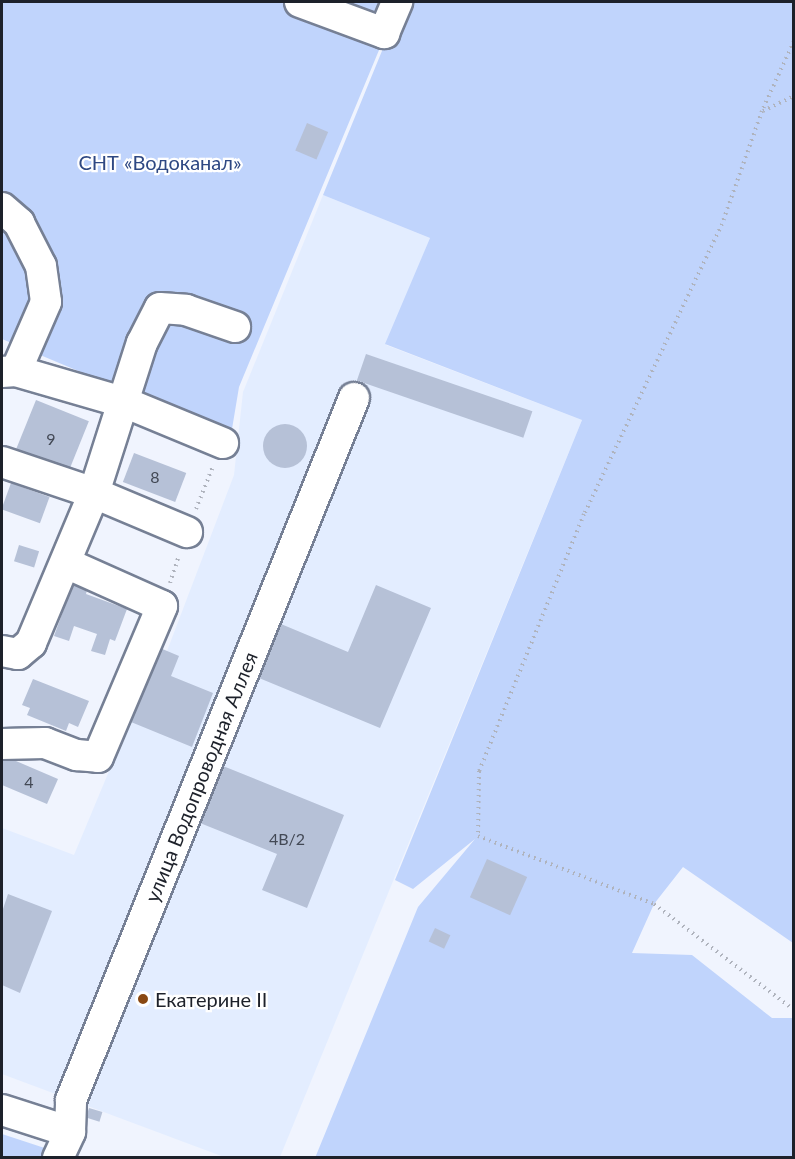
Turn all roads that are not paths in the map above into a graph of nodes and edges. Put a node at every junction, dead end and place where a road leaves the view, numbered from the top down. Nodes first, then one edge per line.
1 (300, 2) edge
2 (397, 2) edge
3 (2, 208) edge
4 (235, 327) dead end
5 (8, 372) edge
6 (354, 398) dead end
7 (126, 403) junction
8 (223, 443) dead end
9 (2, 462) edge
10 (94, 493) junction
11 (187, 531) dead end
12 (66, 563) junction
13 (2, 651) edge
14 (2, 744) edge
15 (2, 1110) edge
16 (64, 1145) edge

1 - 2 street
3 - 5 street
4 - 7 street
5 - 7 street
6 - 16 street, улица Водопроводная Аллея
7 - 8 street
7 - 10 street
9 - 10 street
10 - 11 street
10 - 12 street
12 - 13 street
12 - 14 street
15 - 16 street

